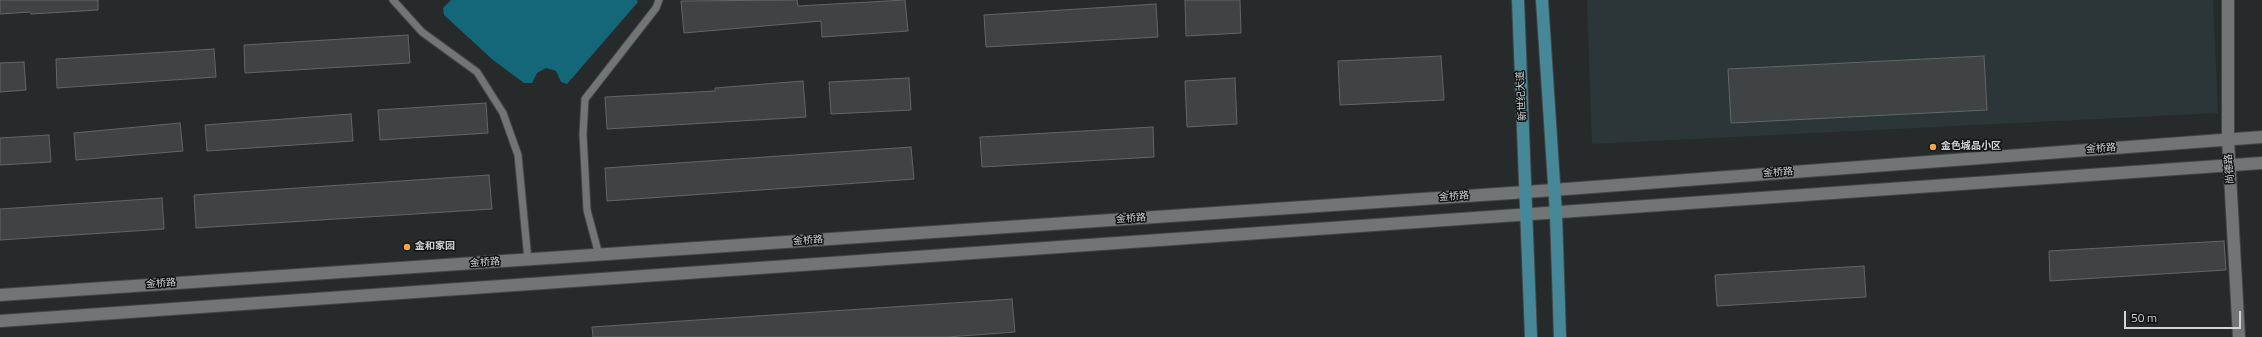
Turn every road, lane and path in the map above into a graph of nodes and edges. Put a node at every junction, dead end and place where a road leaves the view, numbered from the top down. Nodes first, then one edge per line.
1 (393, 0) edge
2 (659, 0) edge
3 (1518, 0) edge
4 (1542, 0) edge
5 (2228, 0) edge
6 (2262, 137) edge
7 (2228, 139) junction
8 (2262, 163) edge
9 (2229, 166) junction
10 (1554, 190) junction
11 (1526, 192) junction
12 (1556, 214) junction
13 (1528, 216) junction
14 (599, 255) junction
15 (528, 260) junction
16 (0, 295) edge
17 (0, 321) edge
18 (1531, 337) edge
19 (1560, 337) edge
20 (2239, 337) edge

1 - 15 lane
2 - 14 lane
3 - 11 main road, 新世纪大道
4 - 10 main road
5 - 7 street, 尚德路
6 - 7 street, 金桥路
7 - 9 street, 尚德路
7 - 10 street, 金桥路
8 - 9 street
9 - 12 street
9 - 20 street, 尚德路
10 - 11 street, 金桥路
10 - 12 main road
11 - 13 main road, 新世纪大道
11 - 14 street, 金桥路
12 - 13 street
12 - 19 main road
13 - 17 street
13 - 18 main road
14 - 15 street, 金桥路
15 - 16 street, 金桥路

